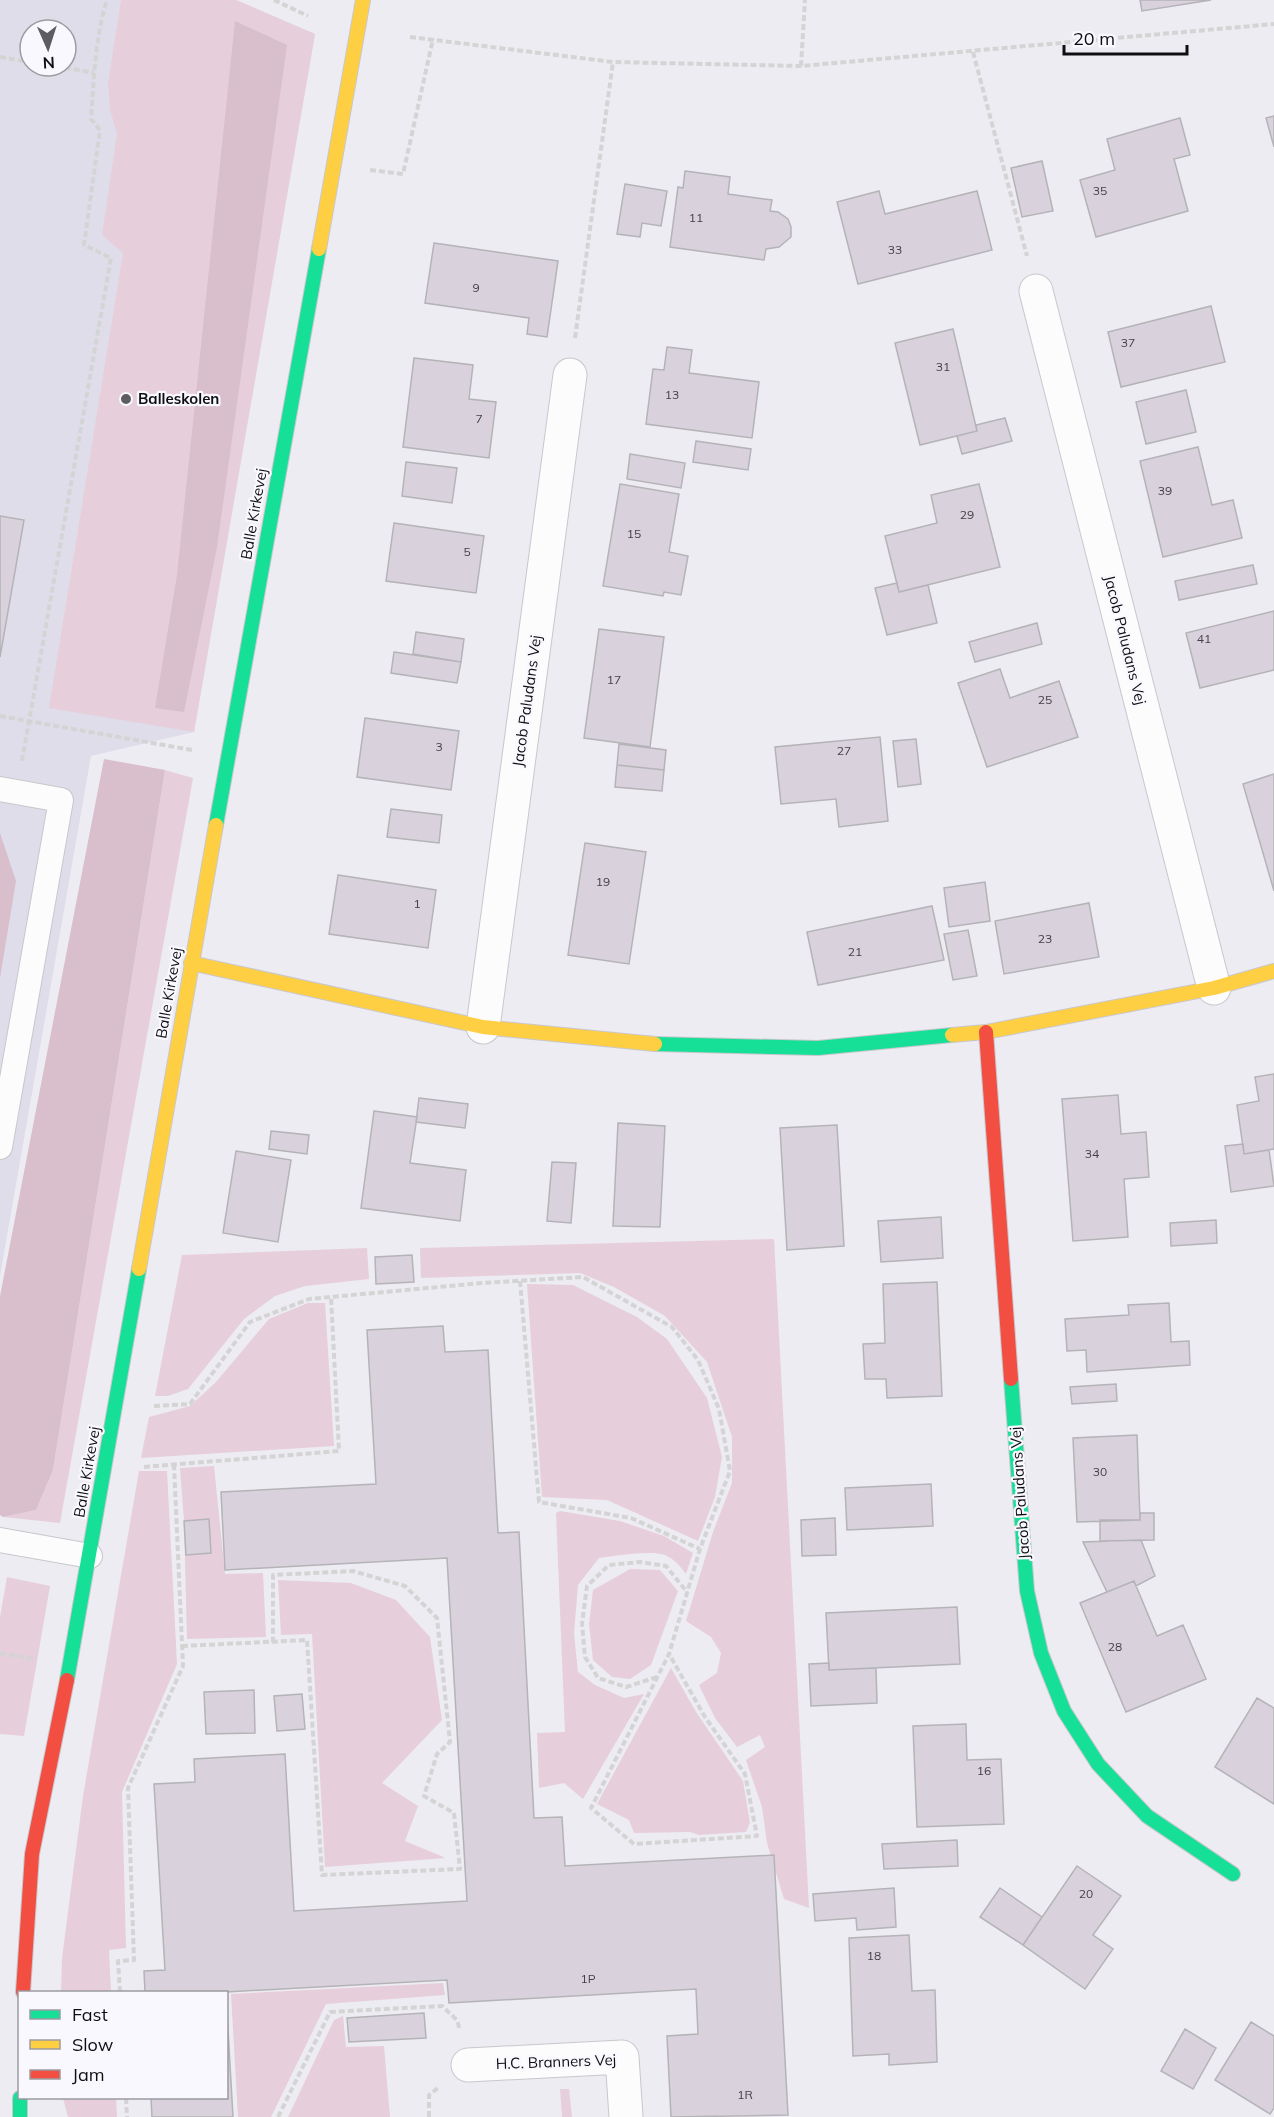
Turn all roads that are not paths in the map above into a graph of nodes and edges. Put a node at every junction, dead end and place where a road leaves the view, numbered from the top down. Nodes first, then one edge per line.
1 (363, 0) edge
2 (1036, 291) road end
3 (570, 375) road end
4 (9, 791) edge
5 (191, 963) junction
6 (1274, 971) edge
7 (1214, 988) junction
8 (483, 1027) junction
9 (986, 1032) junction
10 (0, 1147) edge
11 (0, 1540) edge
12 (90, 1556) junction
13 (1233, 1874) dead end
14 (23, 1991) edge
15 (468, 2065) road end
16 (20, 2099) edge
17 (20, 2117) edge
18 (626, 2117) edge

1 - 5 street, Balle Kirkevej
2 - 7 street, Jacob Paludans Vej
3 - 8 street, Jacob Paludans Vej
4 - 10 lane
5 - 8 street
5 - 12 street, Balle Kirkevej
6 - 7 street
7 - 9 street
8 - 9 street
9 - 13 street, Jacob Paludans Vej
11 - 12 lane
12 - 14 street, Balle Kirkevej
15 - 18 street, H.C. Branners Vej
16 - 17 street

